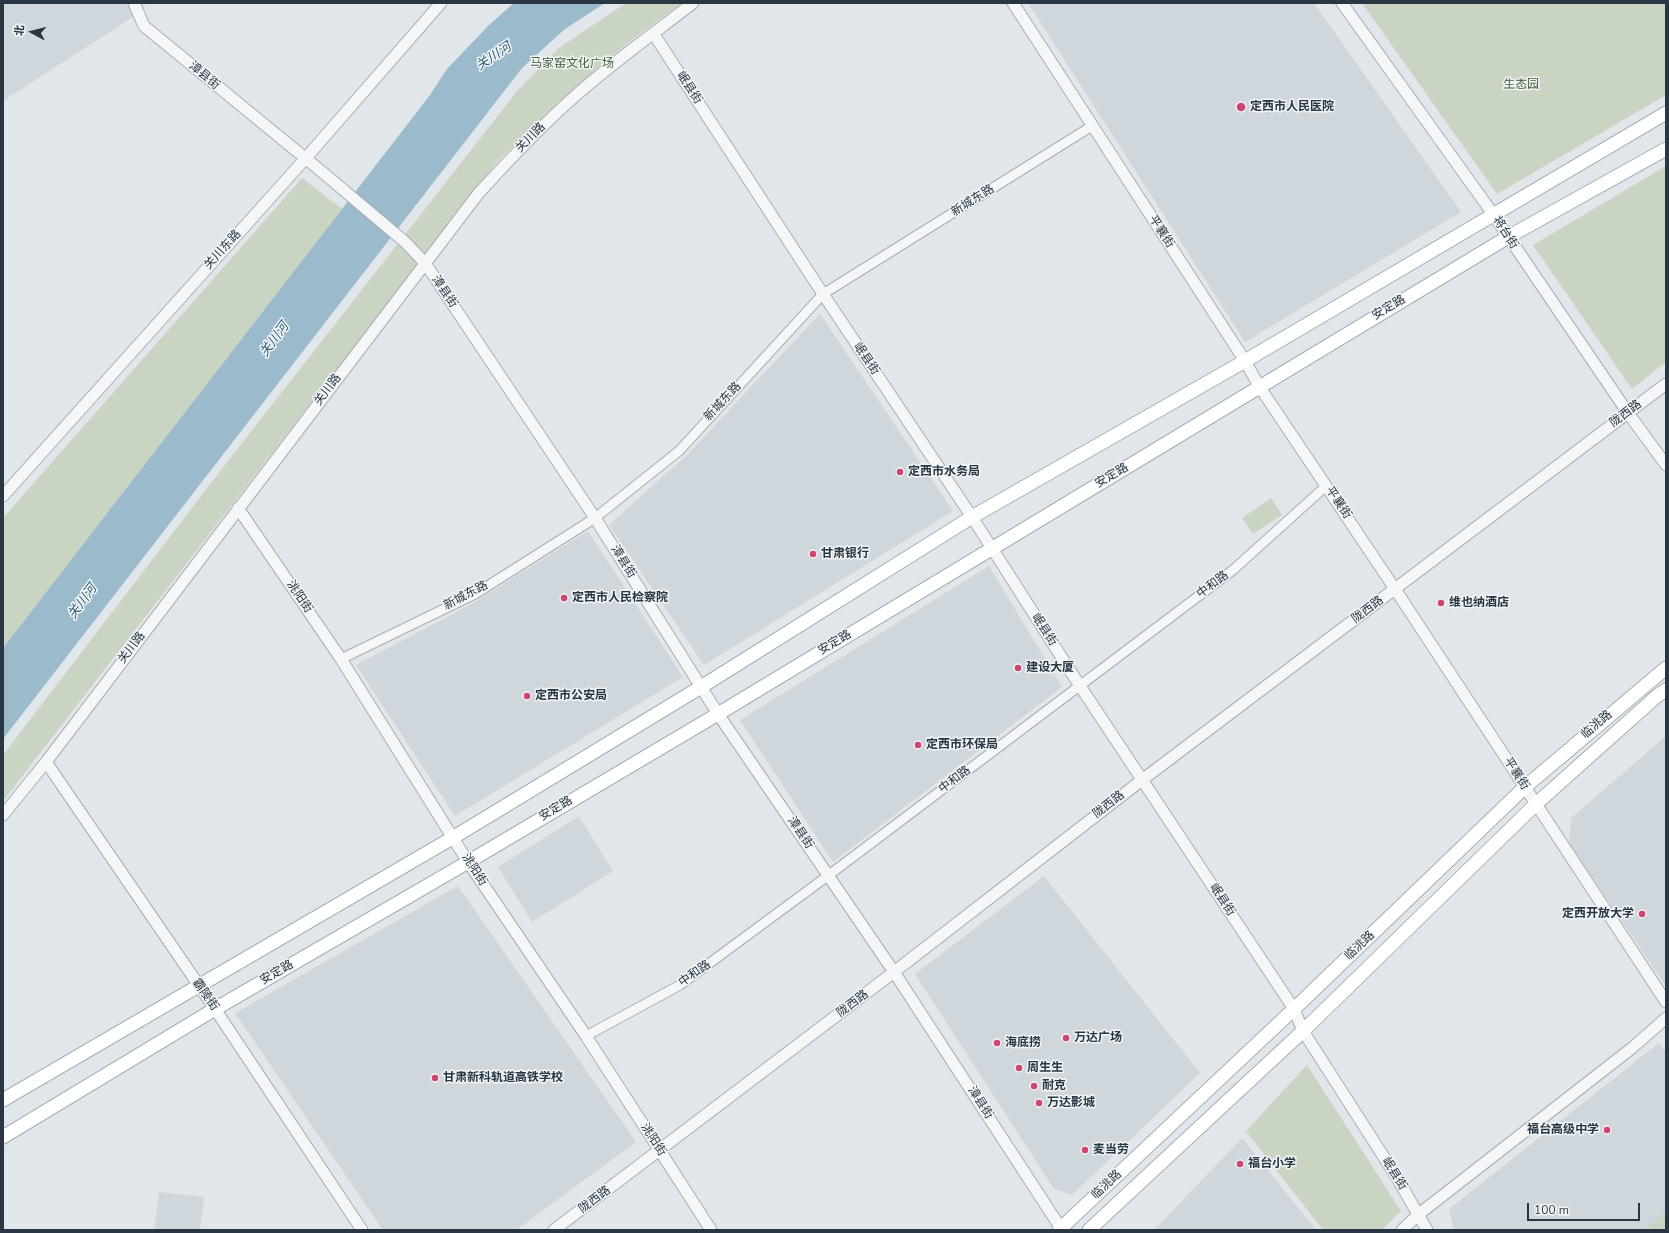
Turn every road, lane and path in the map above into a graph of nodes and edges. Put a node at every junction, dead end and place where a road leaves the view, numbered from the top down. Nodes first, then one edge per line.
1 (134, 3) edge
2 (441, 3) edge
3 (693, 3) edge
4 (1013, 3) edge
5 (1342, 3) edge
6 (653, 33) junction
7 (1666, 113) edge
8 (1092, 126) junction
9 (1666, 149) edge
10 (304, 159) junction
11 (1493, 214) junction
12 (1508, 237) junction
13 (425, 263) junction
14 (823, 294) junction
15 (1245, 361) junction
16 (1666, 384) edge
17 (1259, 386) junction
18 (1628, 413) junction
19 (1666, 465) edge
20 (1326, 486) junction
21 (3, 496) edge
22 (238, 508) junction
23 (972, 517) junction
24 (595, 518) junction
25 (992, 548) junction
26 (1395, 589) junction
27 (341, 659) junction
28 (1666, 668) edge
29 (1080, 686) junction
30 (701, 687) junction
31 (1666, 690) edge
32 (718, 714) junction
33 (46, 762) junction
34 (1142, 780) junction
35 (1525, 788) junction
36 (1536, 804) junction
37 (3, 815) edge
38 (454, 837) junction
39 (468, 862) junction
40 (829, 876) junction
41 (894, 972) junction
42 (198, 986) junction
43 (1666, 1002) edge
44 (215, 1009) junction
45 (1294, 1009) junction
46 (1666, 1018) edge
47 (1303, 1031) junction
48 (586, 1036) junction
49 (3, 1100) edge
50 (3, 1137) edge
51 (660, 1151) junction
52 (1419, 1214) junction
53 (1061, 1229) edge
54 (362, 1230) edge
55 (554, 1230) edge
56 (711, 1230) edge
57 (1089, 1230) edge
58 (1402, 1230) edge
59 (1427, 1230) edge

1 - 10 street, 漳县街
2 - 10 street, 关川东路
3 - 6 street, 关川路
4 - 8 street, 平襄街
5 - 11 street, 将台街
6 - 13 street, 关川路
6 - 14 street, 岷县街
7 - 11 main road
8 - 14 street, 新城东路
8 - 15 street, 平襄街
9 - 12 main road, 安定路
10 - 13 street, 漳县街
10 - 21 street, 关川东路
11 - 12 street, 将台街
11 - 15 main road
12 - 17 main road, 安定路
12 - 18 street, 将台街
13 - 22 street, 关川路
13 - 24 street, 漳县街
14 - 23 street, 岷县街
14 - 24 street, 新城东路
15 - 17 street, 平襄街
15 - 23 main road
16 - 18 street, 陇西路
17 - 20 street, 平襄街
17 - 25 main road, 安定路
18 - 19 street, 将台街
18 - 26 street, 陇西路
20 - 26 street, 平襄街
20 - 29 street, 中和路
22 - 27 street, 洮阳街
22 - 33 street, 关川路
23 - 25 street, 岷县街
23 - 30 main road
24 - 27 street, 新城东路
24 - 30 street, 漳县街
25 - 29 street, 岷县街
25 - 32 main road, 安定路
26 - 34 street, 陇西路
26 - 35 street, 平襄街
27 - 38 street, 洮阳街
28 - 35 main road, 临洮路
29 - 34 street, 岷县街
29 - 40 street, 中和路
30 - 32 street, 漳县街
30 - 38 main road
31 - 36 main road, 临洮路
32 - 39 main road, 安定路
32 - 40 street, 漳县街
33 - 37 street, 关川路
33 - 42 street, 霸陵街
34 - 41 street, 陇西路
34 - 45 street, 岷县街
35 - 36 street, 平襄街
35 - 45 main road, 临洮路
36 - 43 street, 平襄街
36 - 47 main road, 临洮路
38 - 39 street, 洮阳街
38 - 42 main road
39 - 44 main road, 安定路
39 - 48 street, 洮阳街
40 - 41 street, 漳县街
40 - 48 street, 中和路
41 - 51 street, 陇西路
41 - 53 street, 漳县街
42 - 44 street, 霸陵街
42 - 49 main road
44 - 50 main road, 安定路
44 - 54 street, 霸陵街
45 - 47 street, 岷县街
45 - 53 main road, 临洮路
46 - 52 street
47 - 52 street, 岷县街
47 - 57 main road, 临洮路
48 - 51 street, 洮阳街
51 - 55 street, 陇西路
51 - 56 street, 洮阳街
52 - 58 street
52 - 59 street, 岷县街

